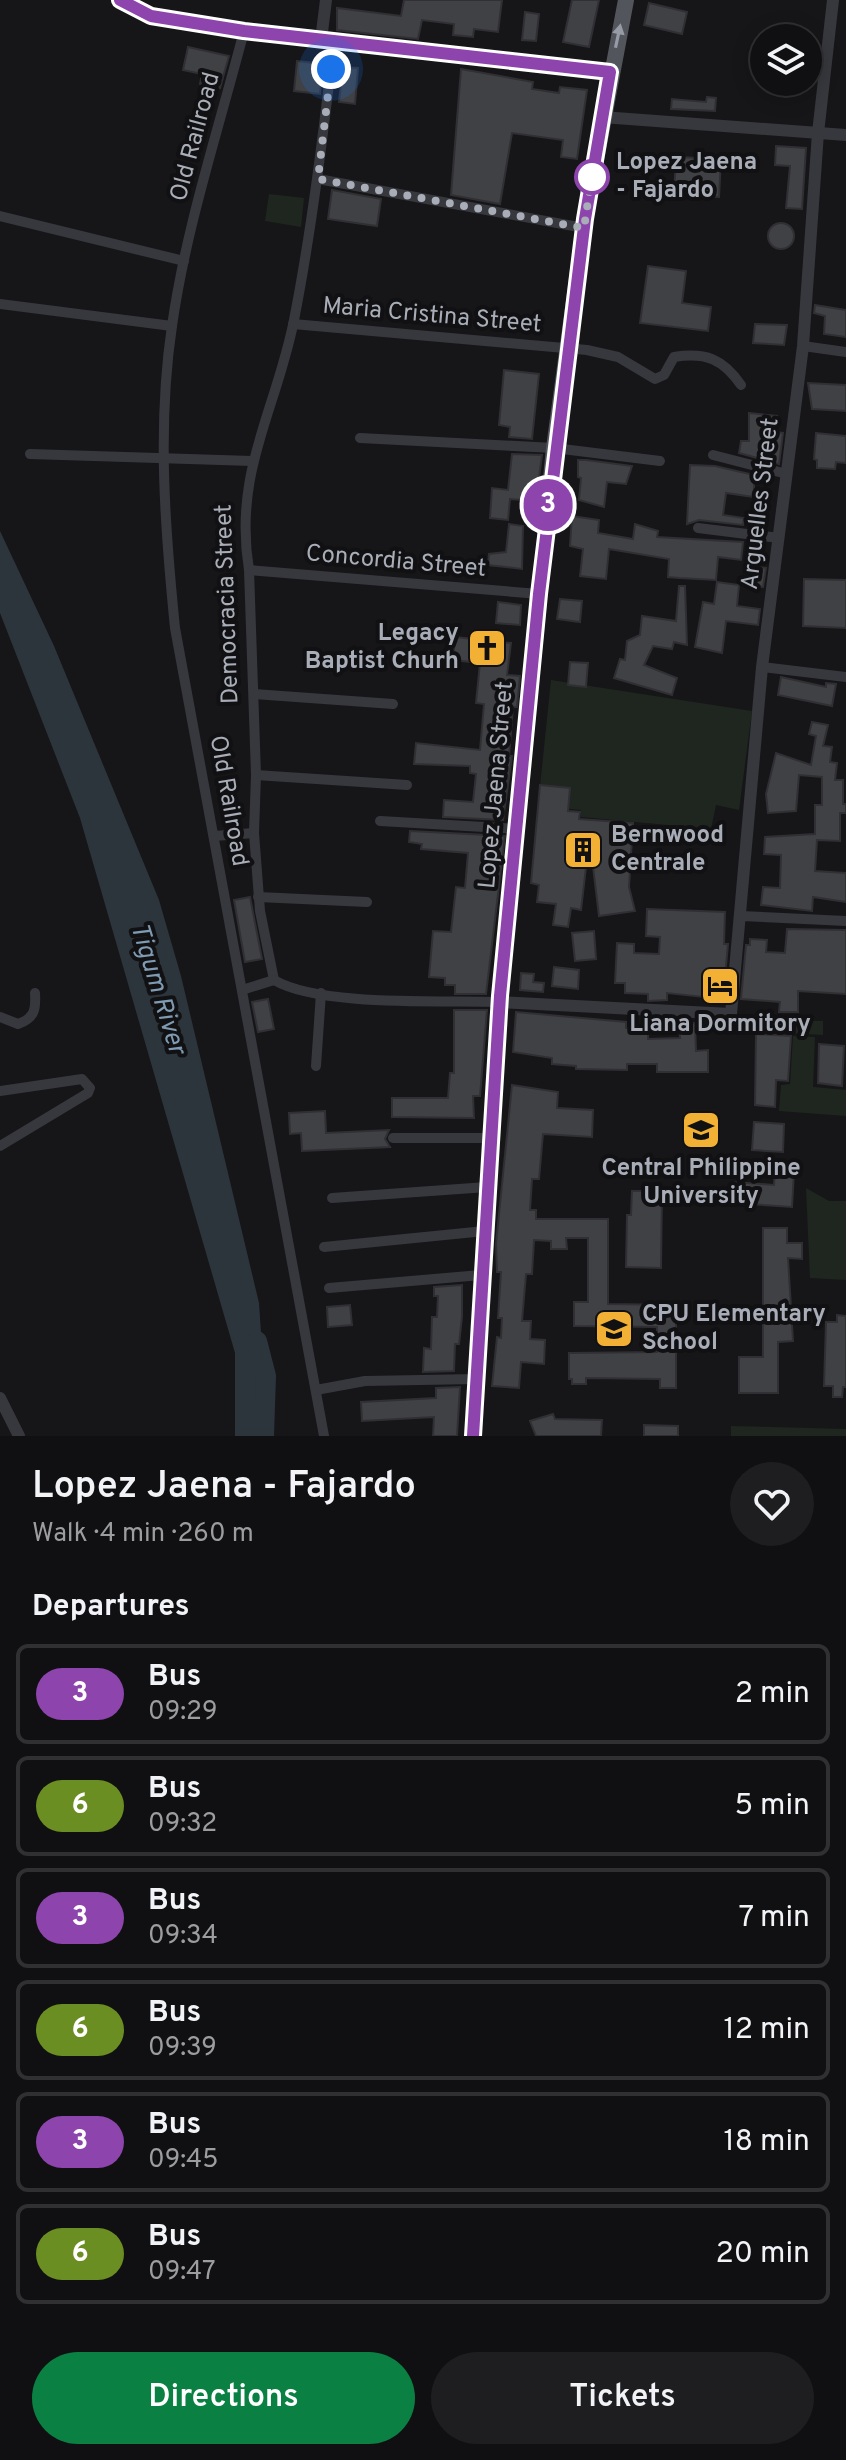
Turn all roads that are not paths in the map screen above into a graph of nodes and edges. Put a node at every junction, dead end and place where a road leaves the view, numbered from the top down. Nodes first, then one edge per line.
1 (120, 0) edge
2 (326, 0) edge
3 (626, 0) edge
4 (833, 0) edge
5 (244, 31) junction
6 (328, 41) junction
7 (610, 72) junction
8 (602, 117) junction
9 (818, 133) junction
10 (846, 135) edge
11 (318, 179) junction
12 (0, 216) edge
13 (584, 228) junction
14 (184, 261) junction
15 (0, 304) edge
16 (293, 324) junction
17 (172, 326) junction
18 (803, 346) junction
19 (567, 349) junction
20 (846, 352) edge
21 (741, 385) dead end
22 (360, 438) dead end
23 (554, 448) junction
24 (30, 454) dead end
25 (713, 455) dead end
26 (163, 457) junction
27 (252, 461) junction
28 (660, 461) dead end
29 (787, 474) junction
30 (698, 528) dead end
31 (779, 538) junction
32 (249, 570) junction
33 (539, 594) junction
34 (762, 667) junction
35 (846, 677) edge
36 (254, 694) junction
37 (393, 704) dead end
38 (256, 775) junction
39 (407, 785) dead end
40 (380, 821) dead end
41 (517, 829) junction
42 (254, 833) junction
43 (214, 836) junction
44 (258, 897) junction
45 (367, 902) dead end
46 (741, 916) junction
47 (846, 921) edge
48 (274, 980) junction
49 (242, 990) junction
50 (35, 993) dead end
51 (321, 993) junction
52 (500, 1002) junction
53 (0, 1017) edge
54 (316, 1066) dead end
55 (0, 1091) edge
56 (393, 1138) dead end
57 (490, 1138) junction
58 (0, 1146) edge
59 (487, 1187) junction
60 (332, 1198) dead end
61 (485, 1231) junction
62 (324, 1247) dead end
63 (481, 1275) junction
64 (329, 1288) dead end
65 (477, 1379) junction
66 (316, 1390) junction
67 (0, 1398) edge
68 (19, 1436) edge
69 (324, 1436) edge
70 (473, 1436) edge

1 - 5 main road
2 - 6 street, Democracia Street
7 -> 3 main road, Lopez Jaena Street
4 - 9 street, Arguelles Street
5 - 6 main road
5 - 14 street, Old Railroad
6 - 7 main road
6 - 11 street, Democracia Street
7 - 8 main road, Lopez Jaena Street
8 - 9 street
8 - 13 main road, Lopez Jaena Street
9 - 10 street
9 - 18 street, Arguelles Street
11 - 13 street
11 - 16 street, Democracia Street
12 - 14 street
13 - 19 main road, Lopez Jaena Street
14 - 17 street, Old Railroad
15 - 17 street
16 - 19 street, Maria Cristina Street
16 - 27 street, Democracia Street
17 - 26 street, Old Railroad
18 - 20 street
18 - 29 street, Arguelles Street
19 - 21 street, Maria Cristina Street
19 - 23 main road, Lopez Jaena Street
22 - 23 street
23 - 28 street
23 - 33 main road, Lopez Jaena Street
24 - 26 street
25 - 29 street
26 - 27 street
26 - 43 street, Old Railroad
27 - 32 street, Democracia Street
29 - 31 street, Arguelles Street
30 - 31 street
31 - 34 street, Arguelles Street
32 - 33 street, Concordia Street
32 - 36 street, Democracia Street
33 - 41 main road, Lopez Jaena Street
34 - 35 street
34 - 46 street, Arguelles Street
36 - 37 street
36 - 38 street, Democracia Street
38 - 39 street
38 - 42 street, Democracia Street
40 - 41 street
41 - 52 main road, Lopez Jaena Street
42 - 43 street
42 - 44 street, Democracia Street
43 - 49 street, Old Railroad
44 - 45 street
44 - 48 street, Democracia Street
46 - 47 street
46 - 52 street, Arguelles Street
48 - 49 street
48 - 51 street
49 - 66 street, Old Railroad
50 - 53 street
51 - 52 street
51 - 54 street
52 - 57 main road, Lopez Jaena Street
55 - 58 street
56 - 57 street
57 - 59 main road, Lopez Jaena Street
59 - 60 street
59 - 61 main road, Lopez Jaena Street
61 - 62 street
61 - 63 main road, Lopez Jaena Street
63 - 64 street
63 - 65 main road, Lopez Jaena Street
65 - 66 street
65 - 70 main road, Lopez Jaena Street
66 - 69 street, Old Railroad
67 - 68 street

